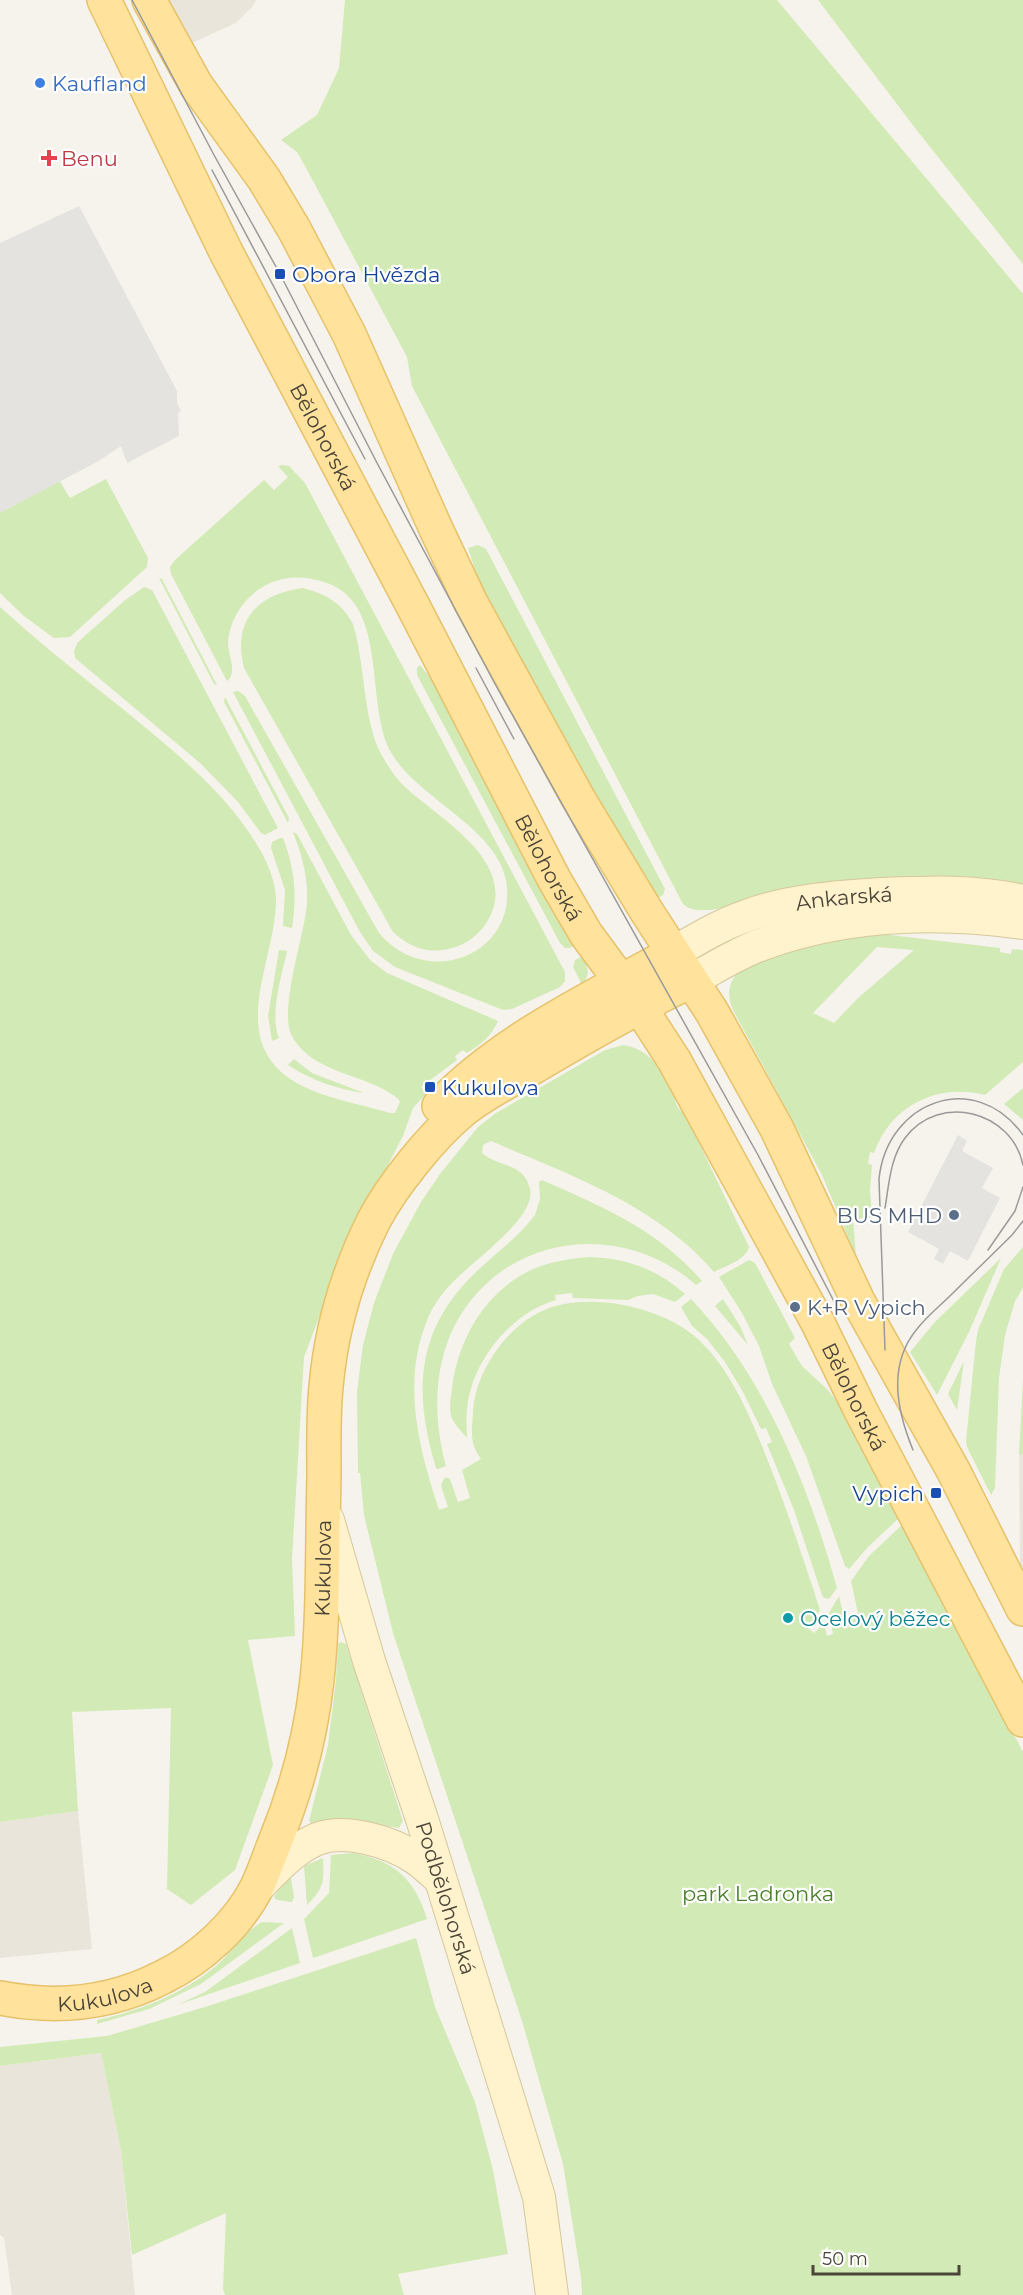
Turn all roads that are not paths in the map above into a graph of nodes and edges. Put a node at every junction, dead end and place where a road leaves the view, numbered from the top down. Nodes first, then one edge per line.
1 (104, 0) edge
2 (149, 0) edge
3 (1023, 901) edge
4 (1023, 923) edge
5 (673, 953) junction
6 (691, 981) junction
7 (630, 994) junction
8 (323, 1504) junction
9 (1023, 1609) edge
10 (1023, 1720) edge
11 (440, 1879) junction
12 (255, 1890) junction
13 (0, 1998) edge
14 (552, 2295) edge

1 - 7 main road, Bělohorská
2 - 5 main road
3 - 5 street, Ankarská
4 - 6 street, Ankarská
5 - 6 main road
5 - 7 main road
6 - 7 main road
6 - 9 main road
7 - 8 main road, Kukulova
7 - 10 main road, Bělohorská
8 - 11 street, Podbělohorská
8 - 12 main road, Kukulova
11 - 12 street
11 - 14 street, Podbělohorská
12 - 13 main road, Kukulova

